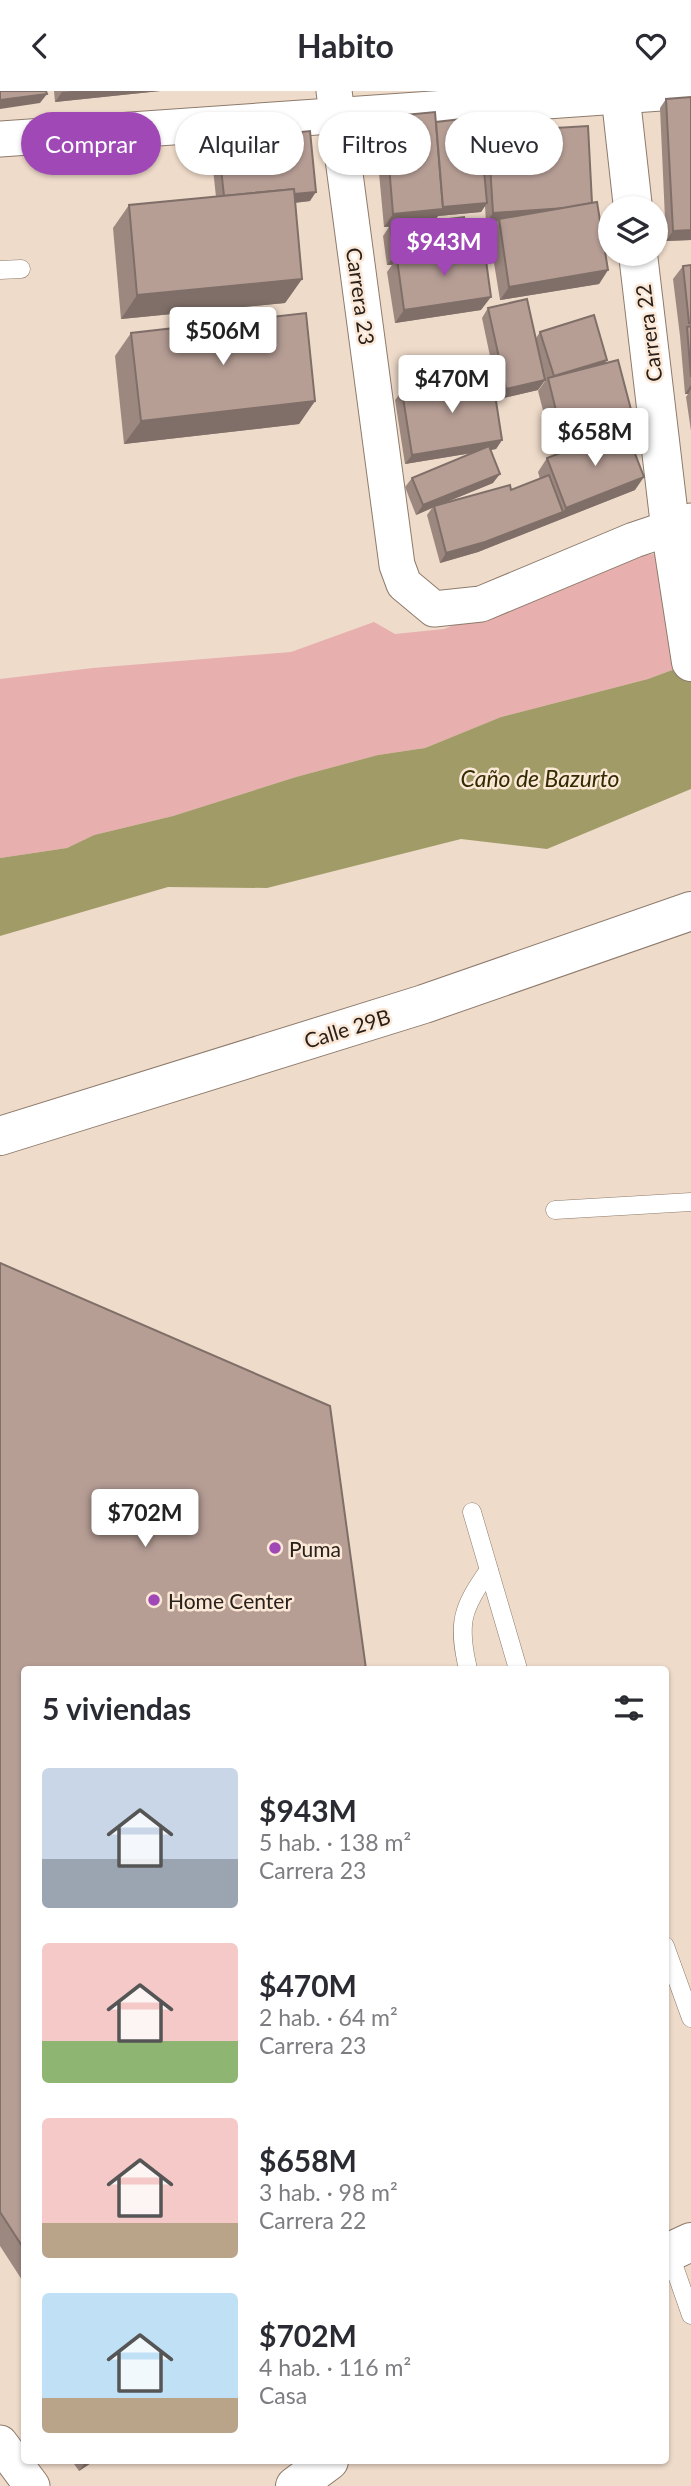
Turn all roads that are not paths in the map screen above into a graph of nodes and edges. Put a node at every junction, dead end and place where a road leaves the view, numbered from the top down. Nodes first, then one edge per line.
1 (691, 91) edge
2 (620, 94) edge
3 (335, 103) edge
4 (0, 139) edge
5 (632, 196) edge
6 (640, 266) edge
7 (21, 269) dead end
8 (0, 270) edge
9 (679, 534) edge
10 (691, 662) edge
11 (691, 911) edge
12 (0, 1136) edge
13 (691, 1202) edge
14 (555, 1210) dead end
15 (472, 1512) dead end
16 (489, 1570) junction
17 (467, 1666) edge
18 (517, 1666) edge
19 (669, 1957) edge
20 (691, 2018) edge
21 (675, 2249) edge
22 (691, 2315) edge
23 (0, 2443) edge
24 (325, 2464) edge
25 (32, 2486) edge
26 (295, 2486) edge

1 - 2 street
2 - 3 street
2 - 5 main road
3 - 4 street
3 - 9 street, Carrera 23
6 - 9 main road, Carrera 22
7 - 8 lane
9 - 10 main road, Carrera 22
11 - 12 main road, Calle 29B
13 - 14 lane
15 - 16 lane
16 - 17 lane
16 - 18 lane
19 - 20 lane
21 - 22 lane
23 - 25 street
24 - 26 main road

